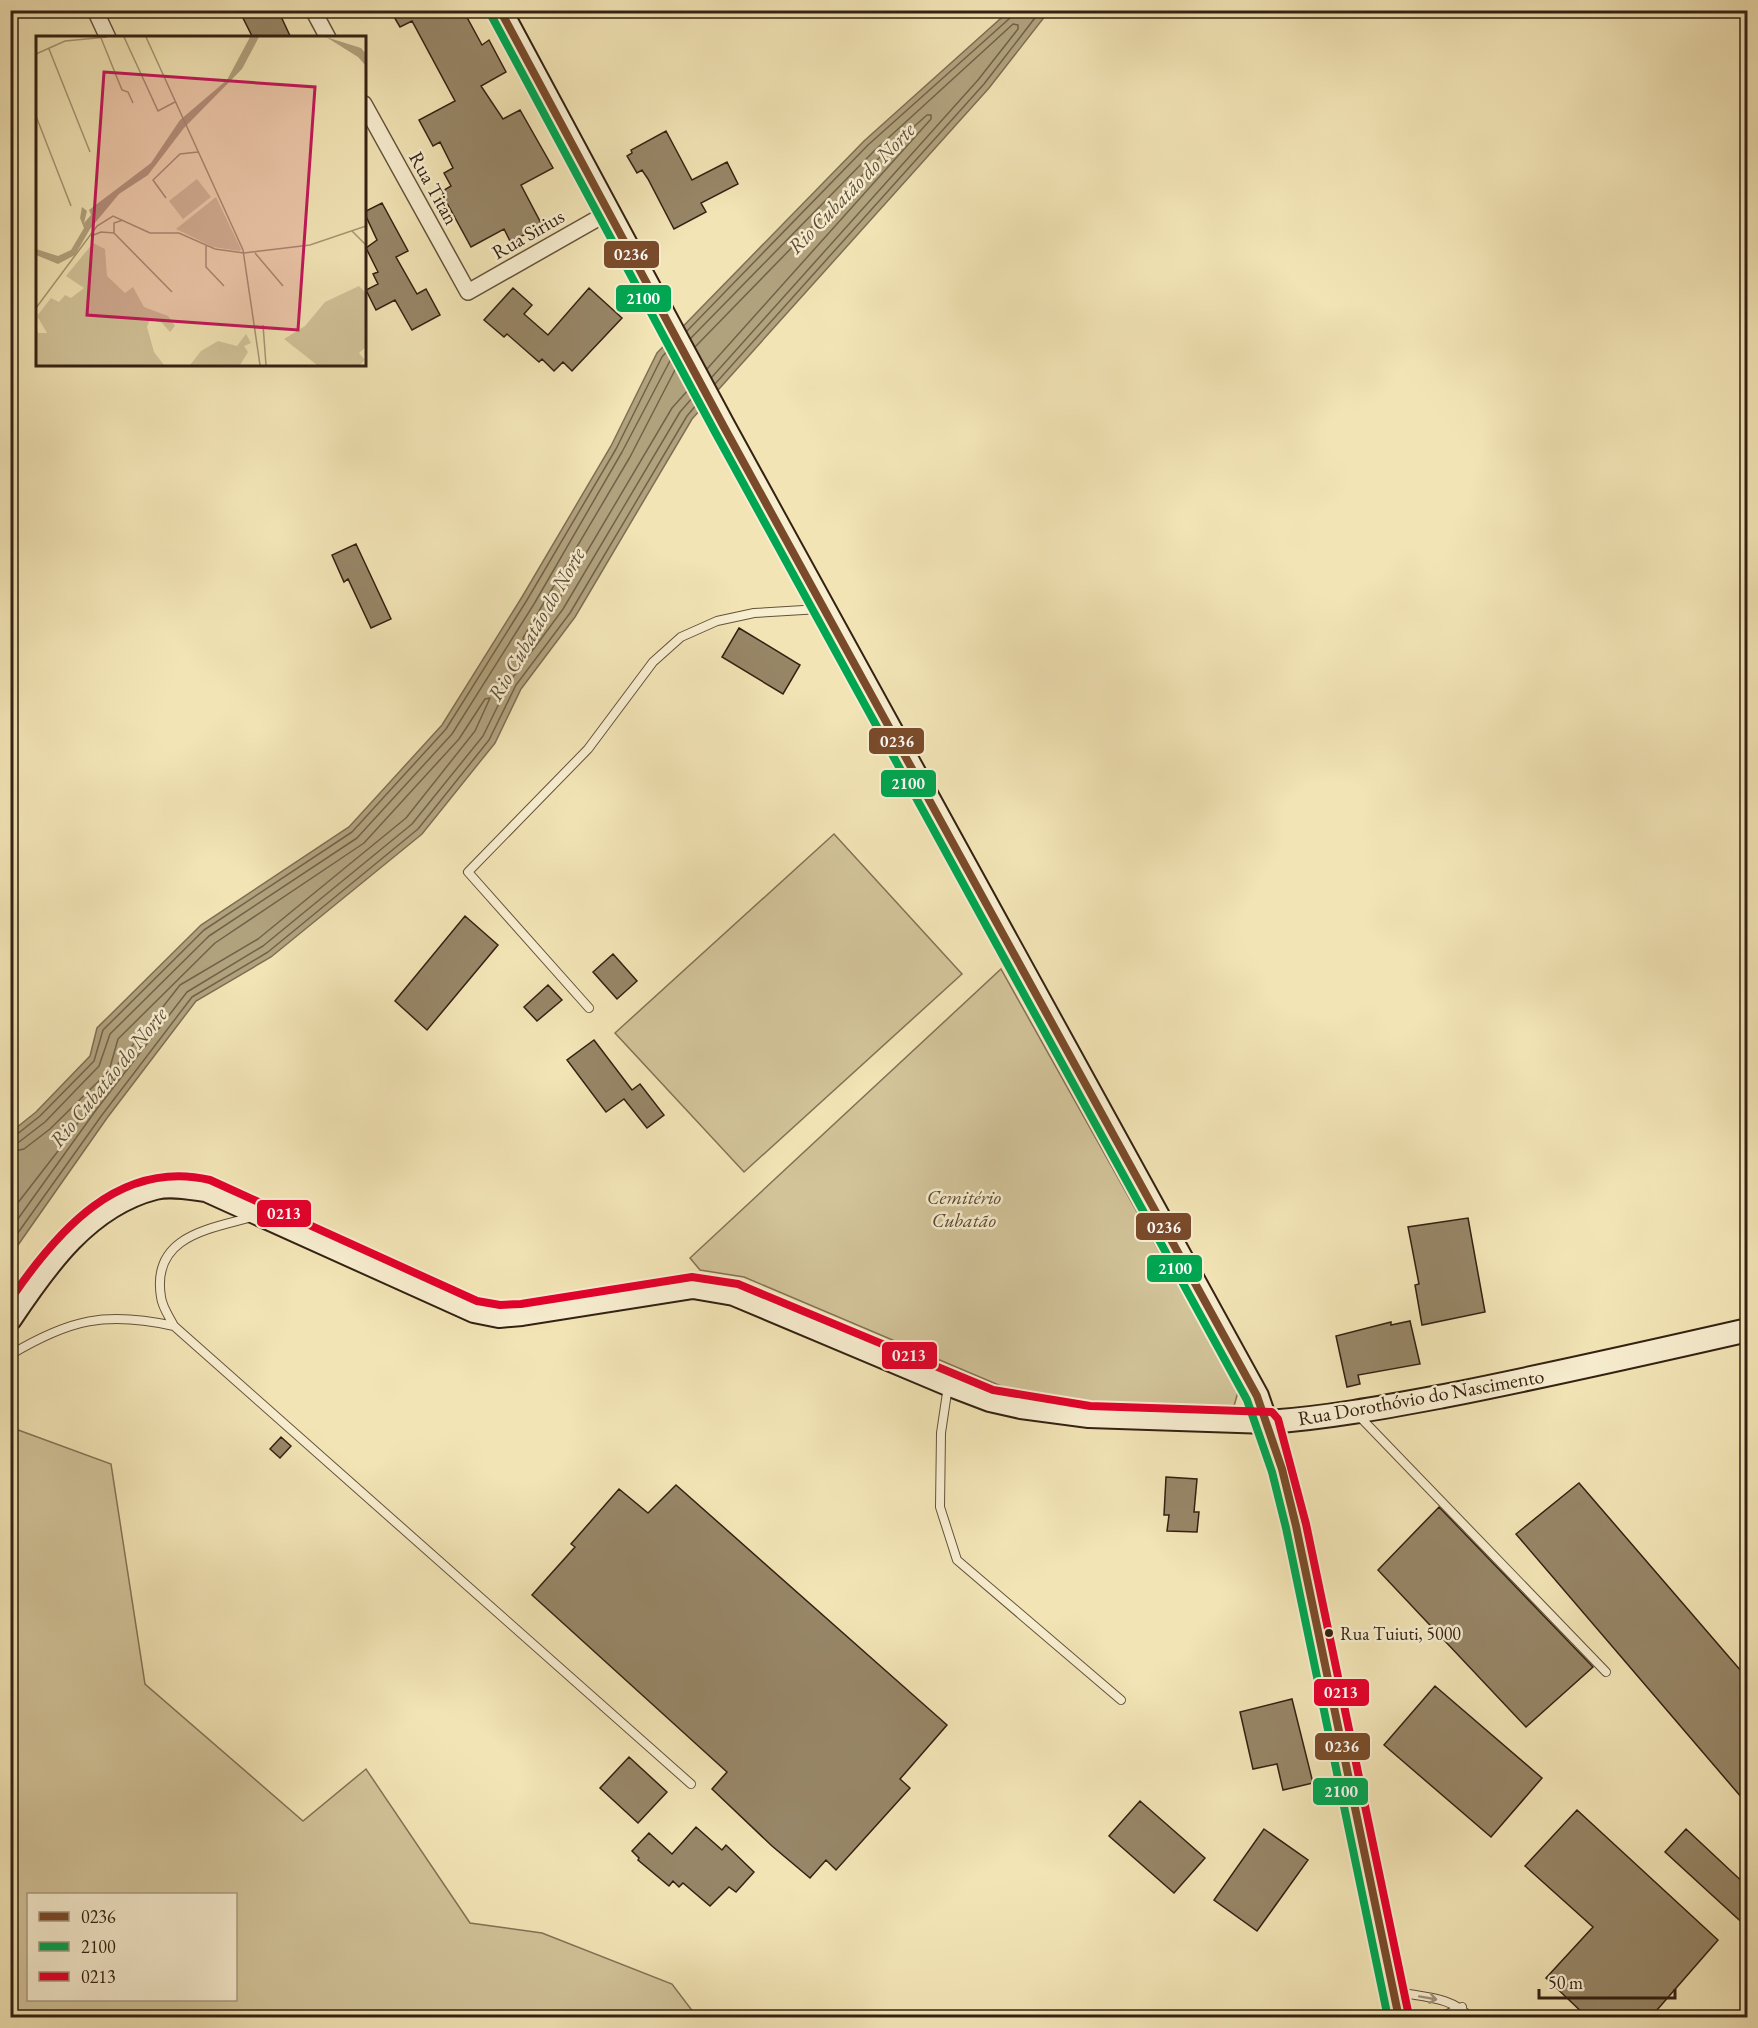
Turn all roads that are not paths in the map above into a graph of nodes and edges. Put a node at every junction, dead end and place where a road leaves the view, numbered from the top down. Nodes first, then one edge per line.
1 (95, 10) edge
2 (313, 10) edge
3 (500, 10) edge
4 (107, 36) edge
5 (327, 36) edge
6 (366, 108) edge
7 (609, 212) junction
8 (468, 292) joint
9 (824, 609) junction
10 (589, 1008) dead end
11 (262, 1214) junction
12 (10, 1319) edge
13 (174, 1326) junction
14 (1748, 1330) edge
15 (10, 1354) edge
16 (948, 1384) junction
17 (1356, 1412) junction
18 (1268, 1422) junction
19 (1606, 1672) dead end
20 (1121, 1700) dead end
21 (691, 1784) dead end
22 (1392, 1991) junction
23 (1462, 2007) junction
24 (1399, 2018) edge
25 (1439, 2018) edge
26 (1470, 2018) edge

1 - 4 street
2 - 5 street
3 - 7 main road
6 - 8 street, Rua Titan
7 - 8 street, Rua Sirius
7 - 9 main road
9 - 10 lane
9 - 18 main road
11 - 12 main road, Rua Dorothóvio do Nascimento
11 - 13 lane
11 - 16 main road, Rua Dorothóvio do Nascimento
13 - 15 lane
13 - 21 lane
14 - 17 main road, Rua Dorothóvio do Nascimento
16 - 18 main road, Rua Dorothóvio do Nascimento
16 - 20 lane
17 - 18 main road, Rua Dorothóvio do Nascimento
17 - 19 lane
18 - 22 main road
22 -> 23 lane
22 - 24 main road
23 - 25 lane
23 - 26 lane

